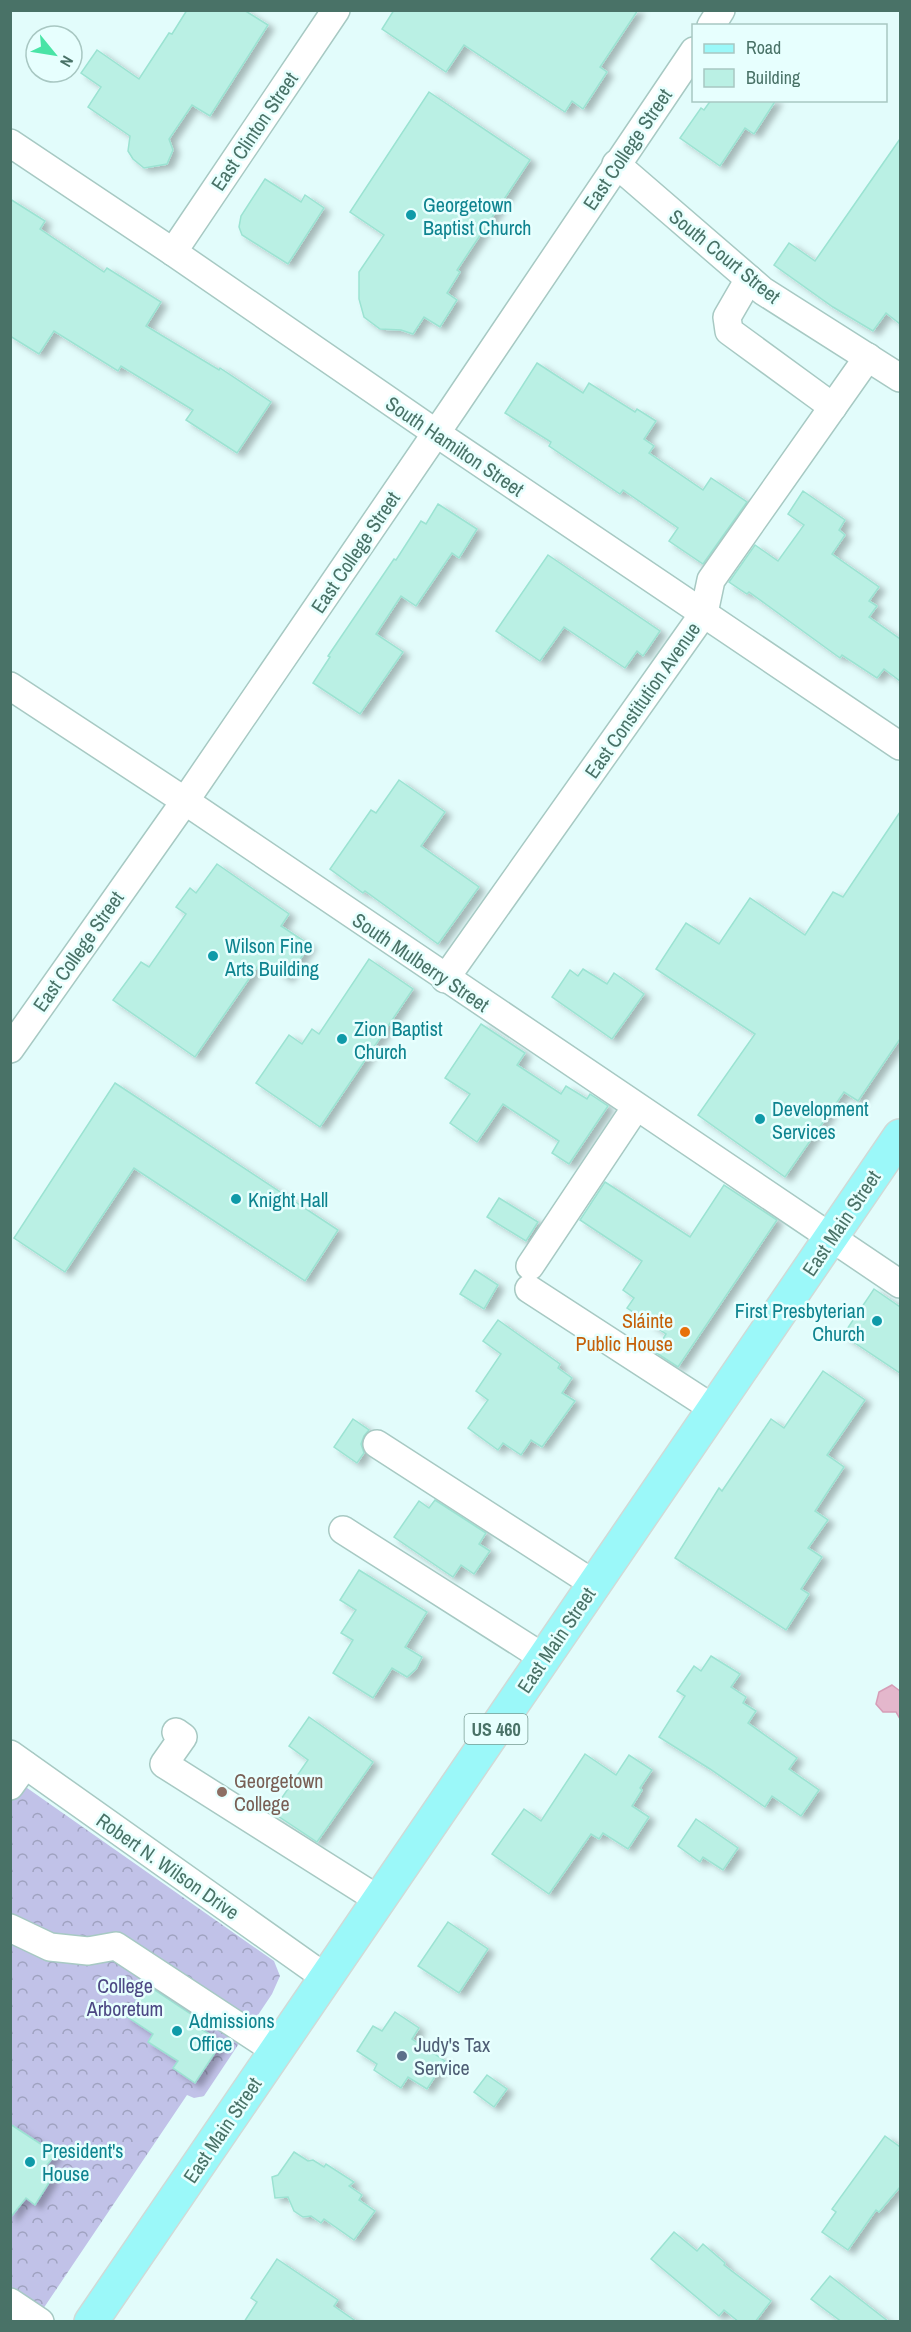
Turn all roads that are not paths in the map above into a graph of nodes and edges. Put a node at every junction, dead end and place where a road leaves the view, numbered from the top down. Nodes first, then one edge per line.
1 (336, 10) edge
2 (721, 10) edge
3 (712, 24) edge
4 (692, 52) edge
5 (10, 143) edge
6 (616, 164) junction
7 (173, 252) junction
8 (749, 279) junction
9 (868, 357) junction
10 (900, 378) edge
11 (833, 407) junction
12 (436, 434) junction
13 (704, 613) junction
14 (10, 686) edge
15 (900, 746) edge
16 (184, 801) junction
17 (445, 978) junction
18 (10, 1048) edge
19 (636, 1107) junction
20 (900, 1136) edge
21 (831, 1237) junction
22 (900, 1284) edge
23 (714, 1409) junction
24 (377, 1444) dead end
25 (343, 1530) dead end
26 (594, 1584) junction
27 (544, 1658) junction
28 (176, 1731) dead end
29 (15, 1769) edge
30 (379, 1900) junction
31 (10, 1928) edge
32 (326, 1978) junction
33 (276, 2051) junction
34 (10, 2302) edge
35 (40, 2322) edge
36 (91, 2322) edge

1 - 7 street, East Clinton Street
2 - 3 street
4 - 6 street, East College Street
5 - 7 street, South Hamilton Street
6 - 8 street, South Court Street
6 - 12 street, East College Street
7 - 12 street, South Hamilton Street
8 - 9 street, South Court Street
8 - 11 street
9 - 10 street, South Court Street
9 - 11 street, East Constitution Avenue
11 - 13 street, East Constitution Avenue
12 - 13 street, South Hamilton Street
12 - 16 street, East College Street
13 - 15 street, South Hamilton Street
13 - 17 street, East Constitution Avenue
14 - 16 street, South Mulberry Street
16 - 17 street, South Mulberry Street
16 - 18 street, East College Street
17 - 19 street, South Mulberry Street
19 - 21 street, South Mulberry Street
19 - 23 street
20 - 21 main road, East Main Street / US 460
21 - 22 street, South Mulberry Street
21 - 23 main road, East Main Street / US 460
23 - 26 main road, East Main Street / US 460
24 - 26 street
25 - 27 street
26 - 27 main road, East Main Street / US 460
27 - 30 main road, East Main Street / US 460
28 - 30 street
29 - 32 street, Robert N. Wilson Drive
30 - 32 main road, East Main Street / US 460
31 - 33 street
32 - 33 main road, East Main Street / US 460
33 - 36 main road, East Main Street / US 460
34 - 35 street

